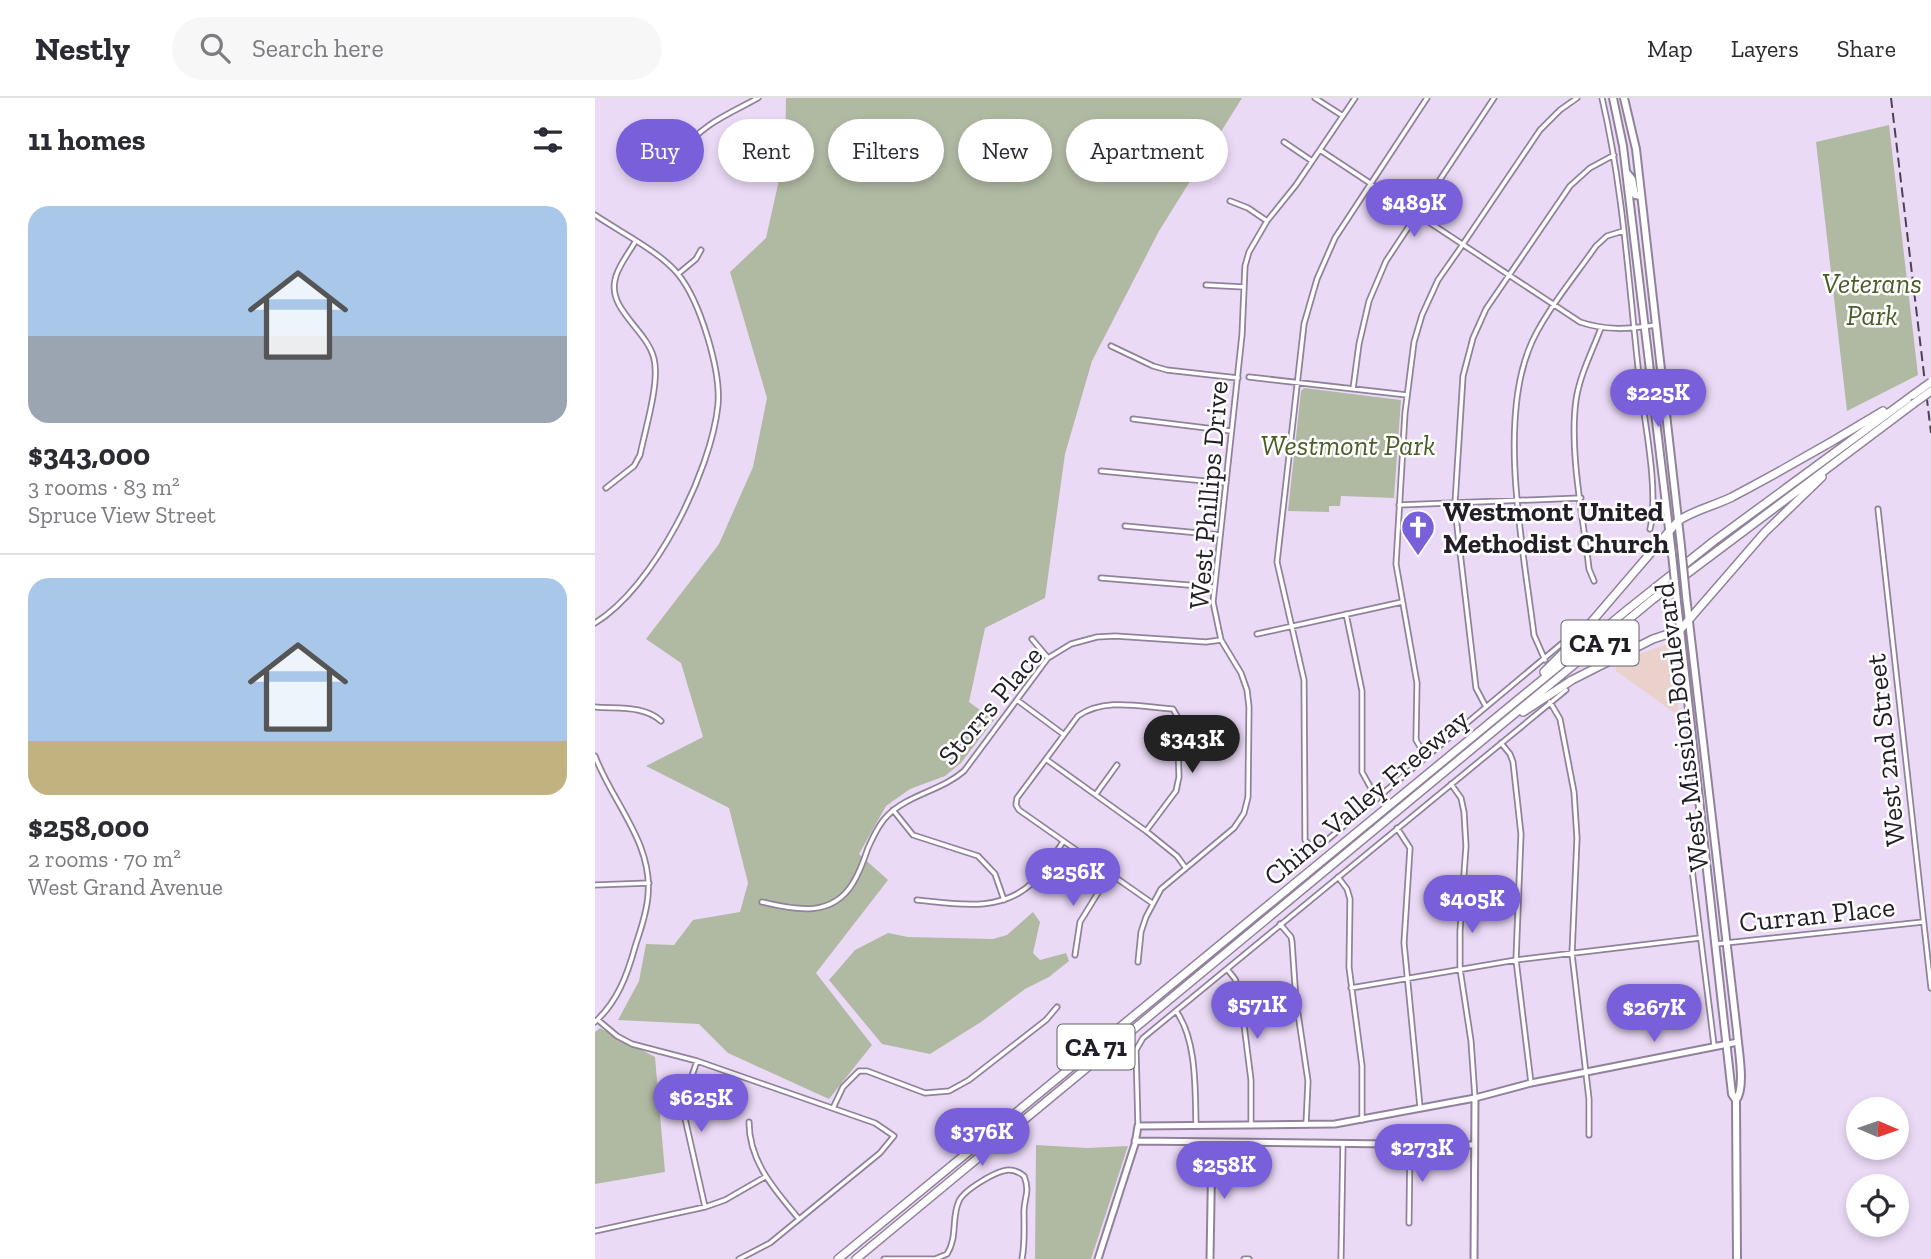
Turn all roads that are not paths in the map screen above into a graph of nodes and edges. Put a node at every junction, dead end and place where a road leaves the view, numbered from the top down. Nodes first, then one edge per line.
1 (758, 98) edge
2 (1315, 98) edge
3 (1355, 98) edge
4 (1427, 98) edge
5 (1494, 98) edge
6 (1577, 98) edge
7 (1602, 98) edge
8 (1613, 98) edge
9 (1624, 98) edge
10 (1343, 116) junction
11 (704, 128) edge
12 (1284, 142) dead end
13 (1320, 150) junction
14 (1614, 155) junction
15 (1313, 161) junction
16 (1627, 172) junction
17 (1370, 184) junction
18 (1641, 196) junction
19 (1230, 201) dead end
20 (1416, 214) junction
21 (595, 215) edge
22 (1267, 221) junction
23 (1623, 230) junction
24 (635, 242) junction
25 (1462, 245) junction
26 (701, 250) dead end
27 (678, 274) junction
28 (1509, 276) junction
29 (1206, 285) dead end
30 (1244, 286) junction
31 (1554, 307) junction
32 (1656, 325) junction
33 (1645, 327) junction
34 (1601, 328) junction
35 (1633, 328) junction
36 (1111, 346) dead end
37 (1249, 377) dead end
38 (1238, 378) junction
39 (1297, 382) junction
40 (1931, 382) edge
41 (1353, 389) junction
42 (1931, 391) edge
43 (1407, 395) junction
44 (1911, 400) junction
45 (1133, 419) dead end
46 (1231, 430) junction
47 (1836, 463) junction
48 (1101, 471) dead end
49 (1226, 483) junction
50 (606, 488) dead end
51 (1581, 498) junction
52 (1517, 499) junction
53 (1455, 503) junction
54 (1399, 505) junction
55 (1878, 509) dead end
56 (1678, 521) junction
57 (1125, 526) dead end
58 (1650, 529) dead end
59 (1669, 529) junction
60 (1220, 536) junction
61 (1101, 578) dead end
62 (1594, 581) dead end
63 (1213, 587) junction
64 (1402, 602) junction
65 (1346, 614) junction
66 (1690, 619) junction
67 (595, 622) edge
68 (1293, 625) junction
69 (1578, 630) dead end
70 (1680, 630) junction
71 (1257, 634) dead end
72 (1032, 639) dead end
73 (1221, 639) junction
74 (1048, 658) junction
75 (1545, 660) junction
76 (1566, 690) dead end
77 (1017, 700) junction
78 (1550, 702) junction
79 (595, 707) edge
80 (1486, 707) junction
81 (1502, 711) junction
82 (661, 721) dead end
83 (1064, 734) junction
84 (1485, 738) junction
85 (1501, 743) junction
86 (595, 756) edge
87 (1426, 757) junction
88 (1047, 760) junction
89 (1117, 765) dead end
90 (1451, 784) junction
91 (1096, 794) junction
92 (1377, 799) junction
93 (893, 810) junction
94 (1397, 828) junction
95 (1146, 831) junction
96 (1063, 842) junction
97 (1690, 853) dead end
98 (1185, 867) junction
99 (1109, 875) junction
100 (1338, 877) junction
101 (649, 883) junction
102 (595, 886) edge
103 (917, 900) dead end
104 (1004, 900) junction
105 (762, 902) dead end
106 (1152, 903) junction
107 (1923, 922) junction
108 (1280, 924) junction
109 (1700, 938) junction
110 (1716, 944) junction
111 (1727, 944) junction
112 (1572, 954) junction
113 (1075, 955) dead end
114 (1516, 960) junction
115 (1138, 962) dead end
116 (1227, 969) junction
117 (1460, 969) junction
118 (1406, 979) junction
119 (1351, 988) junction
120 (1931, 988) edge
121 (1057, 1006) dead end
122 (1176, 1011) junction
123 (596, 1021) edge
124 (1738, 1042) junction
125 (1727, 1043) junction
126 (1714, 1045) junction
127 (697, 1061) junction
128 (1585, 1072) junction
129 (1531, 1083) junction
130 (1475, 1098) junction
131 (1736, 1100) junction
132 (1420, 1107) junction
133 (833, 1109) junction
134 (1362, 1119) junction
135 (749, 1122) dead end
136 (1196, 1124) junction
137 (1251, 1124) junction
138 (1138, 1125) junction
139 (1306, 1125) junction
140 (1589, 1135) dead end
141 (1135, 1141) junction
142 (1212, 1143) junction
143 (1343, 1143) junction
144 (1410, 1144) junction
145 (1474, 1145) junction
146 (765, 1177) junction
147 (705, 1207) junction
148 (799, 1219) junction
149 (1409, 1223) dead end
150 (595, 1231) edge
151 (739, 1259) edge
152 (838, 1259) edge
153 (856, 1259) edge
154 (884, 1259) edge
155 (1022, 1259) edge
156 (1098, 1259) edge
157 (1210, 1259) edge
158 (1341, 1259) edge
159 (1474, 1259) edge
160 (1737, 1259) edge

1 - 11 street
2 - 10 street
3 - 10 street, West Phillips Drive
4 - 17 street
5 - 20 street
6 - 25 street
7 - 14 street
8 - 16 main road, West Mission Boulevard
9 - 18 main road, West Mission Boulevard
10 - 13 street, West Phillips Drive
12 - 15 street
13 - 15 street, West Phillips Drive
13 - 17 street
14 - 23 street
14 - 28 street
15 - 22 street, West Phillips Drive
16 - 18 main road
16 - 33 main road, West Mission Boulevard
17 - 20 street
17 - 39 street
18 - 32 main road, West Mission Boulevard
19 - 22 street
20 - 25 street
20 - 41 street
21 - 24 street
22 - 30 street, West Phillips Drive
23 - 31 street
23 - 35 street
24 - 27 street
24 - 50 street
25 - 28 street
25 - 43 street
26 - 27 street
27 - 67 street
28 - 31 street
28 - 53 street
29 - 30 street
30 - 38 street, West Phillips Drive
31 - 34 street
31 - 52 street
32 - 33 street
32 - 56 main road, West Mission Boulevard
33 - 35 street
33 - 59 main road, West Mission Boulevard
34 - 35 street
34 - 51 street
35 - 58 street
36 - 38 street
37 - 39 street
38 - 46 street, West Phillips Drive
39 - 41 street
39 - 68 street
40 - 44 highway, Chino Valley Freeway / CA 71, bridge
41 - 43 street
42 - 44 highway, Chino Valley Freeway / CA 71, bridge
43 - 54 street
44 - 47 highway, Chino Valley Freeway / CA 71
44 - 56 highway
44 - 81 highway, Chino Valley Freeway / CA 71
45 - 46 street
46 - 49 street, West Phillips Drive
47 - 66 highway
47 - 84 highway, Chino Valley Freeway / CA 71
48 - 49 street
49 - 60 street, West Phillips Drive
51 - 52 street
51 - 62 street
52 - 53 street
52 - 75 street
53 - 54 street
53 - 80 street
54 - 64 street
55 - 107 street, West 2nd Street
56 - 59 highway
56 - 66 main road, West Mission Boulevard, bridge
57 - 60 street
59 - 70 main road, West Mission Boulevard, bridge
59 - 81 highway
60 - 63 street, West Phillips Drive
61 - 63 street
63 - 73 street, West Phillips Drive
64 - 65 street
64 - 87 street
65 - 68 street
65 - 92 street
66 - 70 highway
66 - 111 main road, West Mission Boulevard
68 - 71 street
68 - 92 street
69 - 75 street
70 - 84 highway
70 - 110 main road, West Mission Boulevard
72 - 74 street
73 - 74 street, Storrs Place
73 - 98 street, West Phillips Drive
74 - 77 street, Storrs Place
75 - 80 street
76 - 78 street
77 - 83 street
77 - 93 street, Storrs Place
78 - 85 street
78 - 112 street
79 - 82 street
80 - 87 street
81 - 152 highway, Chino Valley Freeway / CA 71
83 - 88 street
83 - 95 street
84 - 153 highway, Chino Valley Freeway / CA 71
85 - 90 street
85 - 114 street
86 - 101 street
87 - 92 street
88 - 91 street
88 - 96 street
89 - 91 street
90 - 94 street
90 - 117 street
91 - 95 street
93 - 104 street
93 - 105 street, Storrs Place
94 - 100 street
94 - 118 street
95 - 98 street
96 - 99 street
96 - 104 street
97 - 109 street, West Mission Boulevard
98 - 106 street, West Phillips Drive
99 - 106 street
99 - 113 street
100 - 108 street
100 - 119 street
101 - 102 street
101 - 123 street
103 - 104 street
106 - 115 street, West Phillips Drive
107 - 111 street, Curran Place
107 - 120 street, West 2nd Street
108 - 116 street
108 - 139 street
109 - 112 street, Curran Place
109 - 126 street, West Mission Boulevard
110 - 111 street, Curran Place
110 - 125 main road, West Mission Boulevard
111 - 124 main road, West Mission Boulevard
112 - 114 street, Curran Place
112 - 128 street
114 - 117 street, Curran Place
114 - 129 street
116 - 122 street
116 - 137 street
117 - 118 street, Curran Place
117 - 130 street
118 - 119 street, Curran Place
118 - 132 street
119 - 134 street
121 - 133 street
122 - 136 street
122 - 138 street
123 - 127 street
124 - 125 street
124 - 131 main road, West Mission Boulevard
125 - 126 street
125 - 131 main road, West Mission Boulevard
126 - 128 street
127 - 133 street
127 - 147 street
128 - 129 street
128 - 140 street
129 - 130 street
130 - 132 street
130 - 145 street
131 - 160 main road, West Mission Boulevard
132 - 134 street
133 - 148 street
134 - 139 street
135 - 146 street
136 - 137 street
136 - 138 street
137 - 139 street
138 - 141 street
141 - 142 street
141 - 156 street
142 - 143 street
142 - 157 street
143 - 144 street
143 - 158 street
144 - 145 street
144 - 149 street
145 - 159 street
146 - 147 street
146 - 148 street
147 - 150 street
148 - 151 street
154 - 155 street

